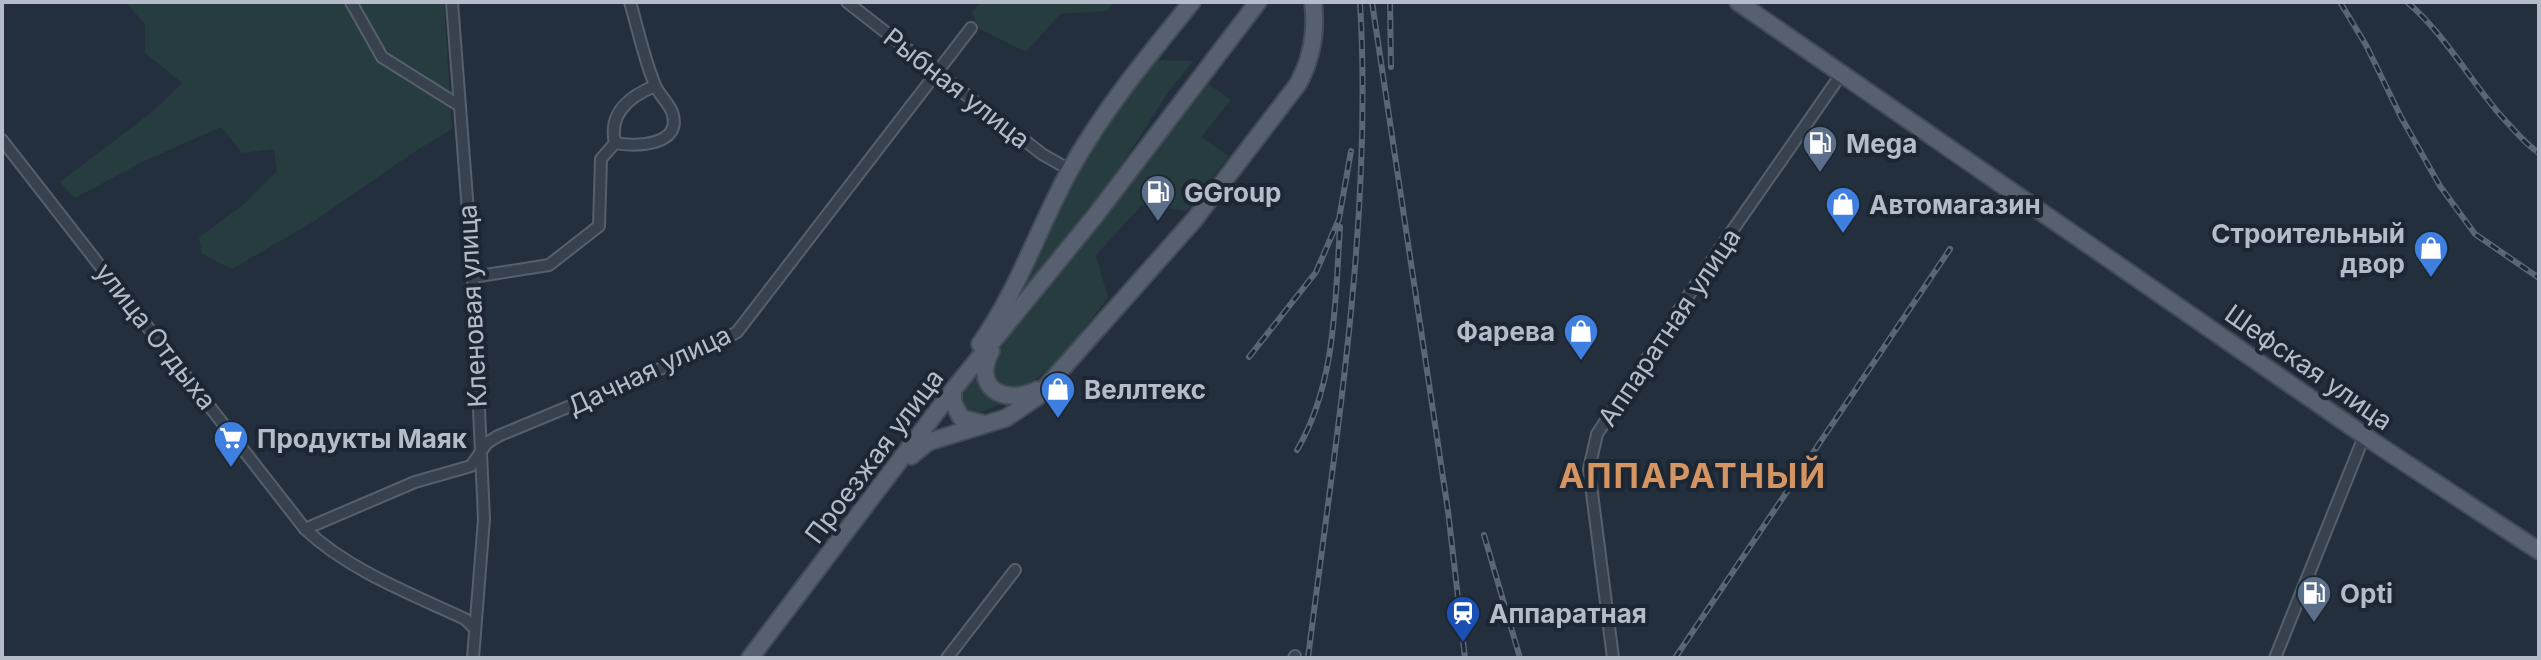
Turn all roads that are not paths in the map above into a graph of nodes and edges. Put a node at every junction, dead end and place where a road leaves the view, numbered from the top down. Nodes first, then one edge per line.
1 (351, 2) edge
2 (452, 2) edge
3 (630, 2) edge
4 (847, 2) edge
5 (1192, 2) edge
6 (1258, 2) edge
7 (1313, 2) edge
8 (1738, 2) edge
9 (971, 28) dead end
10 (936, 73) junction
11 (1842, 73) junction
12 (655, 86) junction
13 (460, 106) junction
14 (2, 140) edge
15 (615, 143) junction
16 (1070, 170) junction
17 (473, 277) junction
18 (1004, 330) junction
19 (1055, 378) junction
20 (958, 384) junction
21 (990, 424) junction
22 (2365, 434) junction
23 (479, 454) junction
24 (889, 475) junction
25 (305, 529) junction
26 (2539, 551) edge
27 (1015, 570) dead end
28 (474, 628) junction
29 (473, 658) edge
30 (750, 658) edge
31 (947, 658) edge
32 (1613, 658) edge
33 (2275, 658) edge

1 - 13 street
2 - 13 street, Кленовая улица
3 - 12 street
4 - 10 street, Рыбная улица
5 - 16 main road
6 - 18 main road, Проезжая улица
7 - 19 main road
8 - 11 main road, Шефская улица
9 - 10 street, Дачная улица
10 - 16 street, Рыбная улица
10 - 23 street, Дачная улица
11 - 22 main road, Шефская улица
11 - 32 street, Аппаратная улица
12 - 15 street
12 - 15 street
13 - 17 street, Кленовая улица
14 - 25 street, улица Отдыха
15 - 17 street
16 - 20 main road
17 - 23 street, Кленовая улица
18 - 19 main road
18 - 20 main road, Проезжая улица
19 - 21 main road
20 - 21 main road
20 - 24 main road, Проезжая улица
21 - 24 main road
22 - 26 main road, Шефская улица
22 - 33 street
23 - 25 street, Дачная улица
23 - 28 street, Кленовая улица
24 - 30 main road, Проезжая улица
25 - 28 street, улица Отдыха
27 - 31 street
28 - 29 street, Кленовая улица

